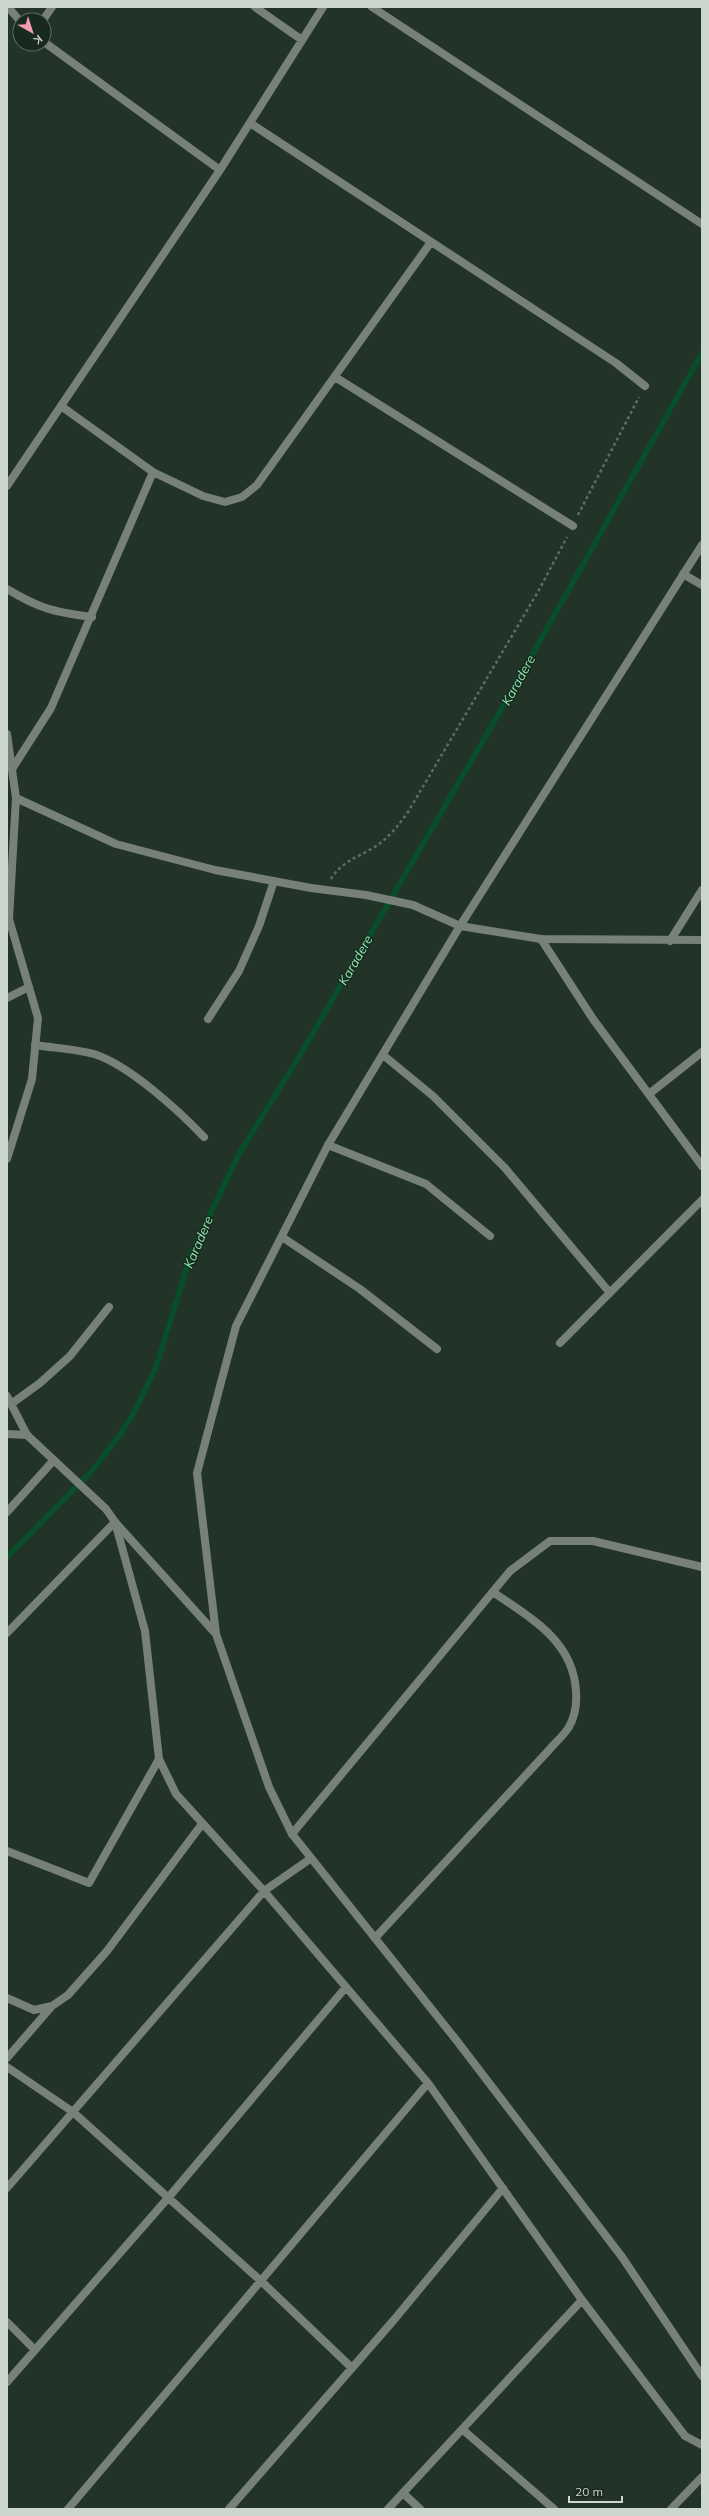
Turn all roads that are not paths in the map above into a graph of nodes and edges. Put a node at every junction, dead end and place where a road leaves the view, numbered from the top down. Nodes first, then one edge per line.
1 (255, 7) edge
2 (323, 7) edge
3 (372, 7) edge
4 (302, 40) junction
5 (52, 48) edge
6 (250, 123) junction
7 (220, 170) junction
8 (702, 224) edge
9 (431, 242) junction
10 (335, 377) junction
11 (645, 386) road end
12 (61, 406) junction
13 (153, 472) junction
14 (7, 486) edge
15 (572, 526) road end
16 (702, 545) edge
17 (683, 574) junction
18 (702, 585) edge
19 (7, 589) edge
20 (92, 617) junction
21 (7, 734) edge
22 (10, 774) edge
23 (16, 798) junction
24 (274, 881) junction
25 (702, 890) edge
26 (460, 926) junction
27 (541, 939) junction
28 (702, 940) edge
29 (670, 941) junction
30 (29, 986) junction
31 (7, 998) edge
32 (208, 1019) dead end
33 (36, 1045) junction
34 (702, 1052) edge
35 (382, 1055) junction
36 (649, 1094) junction
37 (204, 1137) dead end
38 (328, 1145) junction
39 (7, 1159) edge
40 (702, 1166) edge
41 (702, 1200) edge
42 (490, 1236) dead end
43 (282, 1237) junction
44 (610, 1292) junction
45 (109, 1307) dead end
46 (560, 1343) dead end
47 (437, 1349) dead end
48 (7, 1396) edge
49 (11, 1404) junction
50 (7, 1434) edge
51 (27, 1436) junction
52 (53, 1461) junction
53 (7, 1512) edge
54 (115, 1522) junction
55 (702, 1567) edge
56 (493, 1592) junction
57 (7, 1633) edge
58 (216, 1634) junction
59 (159, 1759) junction
60 (202, 1824) junction
61 (292, 1834) junction
62 (7, 1851) edge
63 (310, 1859) junction
64 (264, 1891) junction
65 (375, 1938) junction
66 (346, 1987) junction
67 (7, 1998) edge
68 (52, 2006) junction
69 (7, 2058) edge
70 (7, 2067) edge
71 (428, 2083) junction
72 (73, 2112) junction
73 (7, 2188) edge
74 (503, 2188) junction
75 (168, 2198) junction
76 (261, 2281) junction
77 (582, 2300) junction
78 (7, 2322) edge
79 (35, 2350) junction
80 (352, 2368) junction
81 (702, 2376) edge
82 (7, 2382) edge
83 (462, 2429) junction
84 (702, 2445) edge
85 (702, 2477) edge
86 (403, 2493) junction
87 (68, 2509) edge
88 (229, 2509) edge
89 (388, 2509) edge
90 (420, 2509) edge
91 (554, 2509) edge
92 (671, 2509) edge

1 - 4 street
2 - 4 street
3 - 8 street
4 - 6 street
5 - 7 street
6 - 7 street
6 - 9 street
7 - 12 street
9 - 10 street
9 - 11 street
10 - 13 street
10 - 15 street
12 - 13 street
12 - 14 street
13 - 20 street
16 - 17 street
17 - 18 street
17 - 26 street
19 - 20 street
20 - 22 street
21 - 22 street
22 - 23 street
23 - 24 street
23 - 30 street
24 - 26 street
24 - 32 street
25 - 29 street
26 - 27 street
26 - 35 street
27 - 29 street
27 - 36 street
28 - 29 street
30 - 31 street
30 - 33 street
33 - 37 street
33 - 39 street
34 - 36 street
35 - 38 street
35 - 44 street
36 - 40 street
38 - 42 street
38 - 43 street
41 - 44 street
43 - 47 street
43 - 58 street
44 - 46 street
45 - 49 street
48 - 49 street
49 - 51 street
50 - 51 street
51 - 52 street
52 - 53 street
52 - 54 street
54 - 57 street
54 - 58 street
54 - 59 street
55 - 56 street
56 - 61 street
56 - 65 street
58 - 61 street
59 - 60 street
59 - 62 street
60 - 64 street
60 - 68 street
61 - 63 street
63 - 64 street
63 - 65 street
64 - 66 street
64 - 72 street
65 - 81 street
66 - 71 street
66 - 75 street
67 - 68 street
68 - 69 street
70 - 72 street
71 - 74 street
71 - 76 street
72 - 73 street
72 - 75 street
74 - 77 street
74 - 80 street
75 - 76 street
75 - 79 street
76 - 80 street
76 - 87 street
77 - 83 street
77 - 84 street
78 - 79 street
79 - 82 street
80 - 88 street
83 - 86 street
83 - 91 street
85 - 92 street
86 - 89 street
86 - 90 street

